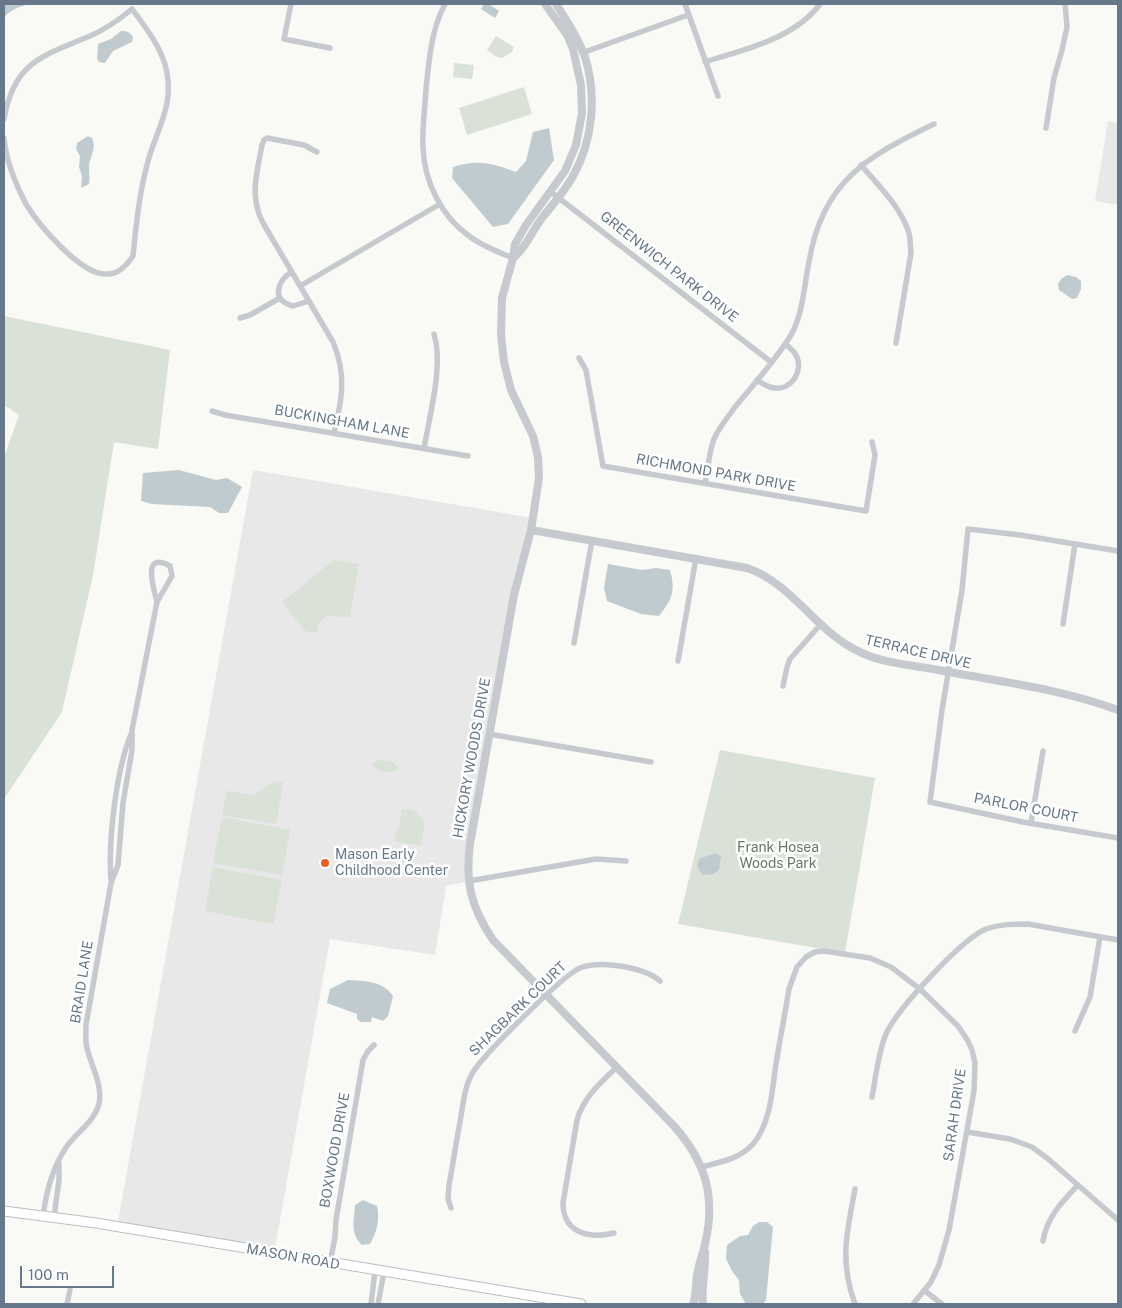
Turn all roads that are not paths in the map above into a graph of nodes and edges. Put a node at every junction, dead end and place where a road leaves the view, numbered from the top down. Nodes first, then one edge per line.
1 (137, 4) edge
2 (291, 4) edge
3 (445, 4) edge
4 (545, 4) edge
5 (556, 4) edge
6 (685, 4) edge
7 (820, 4) edge
8 (1065, 4) edge
9 (132, 9) junction
10 (688, 15) junction
11 (330, 48) dead end
12 (579, 54) junction
13 (705, 62) junction
14 (718, 96) dead end
15 (4, 119) edge
16 (934, 124) dead end
17 (1046, 128) dead end
18 (4, 138) edge
19 (317, 152) dead end
20 (862, 164) junction
21 (552, 192) junction
22 (559, 197) junction
23 (440, 204) junction
24 (513, 258) junction
25 (292, 272) junction
26 (300, 286) junction
27 (280, 298) junction
28 (308, 301) junction
29 (240, 318) dead end
30 (434, 334) dead end
31 (896, 343) dead end
32 (785, 344) junction
33 (579, 358) dead end
34 (771, 362) junction
35 (756, 380) junction
36 (212, 411) dead end
37 (334, 433) junction
38 (872, 442) dead end
39 (424, 449) junction
40 (468, 456) dead end
41 (705, 483) junction
42 (532, 530) junction
43 (592, 540) junction
44 (1075, 544) junction
45 (1118, 551) edge
46 (696, 558) junction
47 (157, 602) junction
48 (822, 624) junction
49 (1063, 624) dead end
50 (574, 643) dead end
51 (678, 661) dead end
52 (948, 672) junction
53 (783, 686) dead end
54 (1118, 710) edge
55 (489, 734) junction
56 (1043, 751) dead end
57 (651, 762) dead end
58 (1031, 823) junction
59 (1118, 838) edge
60 (626, 861) dead end
61 (469, 882) junction
62 (1100, 937) junction
63 (1118, 940) edge
64 (660, 981) dead end
65 (920, 990) junction
66 (548, 995) junction
67 (1075, 1030) dead end
68 (374, 1045) dead end
69 (617, 1067) junction
70 (872, 1097) dead end
71 (967, 1132) junction
72 (59, 1162) junction
73 (702, 1167) junction
74 (1078, 1185) junction
75 (855, 1189) dead end
76 (452, 1208) dead end
77 (4, 1211) edge
78 (43, 1215) junction
79 (54, 1217) junction
80 (1118, 1220) edge
81 (614, 1233) dead end
82 (1043, 1241) dead end
83 (705, 1244) junction
84 (330, 1263) junction
85 (380, 1271) junction
86 (70, 1290) dead end
87 (925, 1291) junction
88 (67, 1304) edge
89 (371, 1304) edge
90 (378, 1304) edge
91 (581, 1304) edge
92 (692, 1304) edge
93 (703, 1304) edge
94 (855, 1304) edge
95 (913, 1304) edge
96 (942, 1304) edge

1 - 9 street
2 - 11 street
3 - 23 street
4 - 12 street, HICKORY WOODS DRIVE
5 - 12 street, HICKORY WOODS DRIVE
6 - 10 street
7 - 13 street
8 - 17 street
9 - 15 street
9 - 18 street
10 - 12 street
10 - 13 street
12 - 21 street, HICKORY WOODS DRIVE
12 - 22 street, HICKORY WOODS DRIVE
13 - 14 street
16 - 20 street
19 - 25 street
20 - 31 street
20 - 32 street
21 - 22 street, GREENWICH PARK DRIVE
21 - 24 street, HICKORY WOODS DRIVE
22 - 24 street, HICKORY WOODS DRIVE
22 - 34 street, GREENWICH PARK DRIVE
23 - 24 street
23 - 26 street
24 - 42 street, HICKORY WOODS DRIVE
25 - 26 street
25 - 27 street
26 - 28 street
27 - 28 street
27 - 29 street
28 - 37 street
30 - 39 street
32 - 34 street
32 - 35 street
33 - 41 street, RICHMOND PARK DRIVE
34 - 35 street
35 - 41 street
36 - 37 street, BUCKINGHAM LANE
37 - 39 street, BUCKINGHAM LANE
38 - 41 street, RICHMOND PARK DRIVE
39 - 40 street, BUCKINGHAM LANE
42 - 43 street, TERRACE DRIVE
42 - 55 street, HICKORY WOODS DRIVE
43 - 46 street, TERRACE DRIVE
43 - 50 street
44 - 45 street
44 - 49 street
44 - 52 street
46 - 48 street, TERRACE DRIVE
46 - 51 street
47 - 47 street, BRAID LANE
47 - 72 street, BRAID LANE
48 - 52 street, TERRACE DRIVE
48 - 53 street
52 - 54 street, TERRACE DRIVE
52 - 58 street, PARLOR COURT
55 - 57 street
55 - 61 street, HICKORY WOODS DRIVE
56 - 58 street
58 - 59 street, PARLOR COURT
60 - 61 street
61 - 66 street, HICKORY WOODS DRIVE
62 - 63 street
62 - 65 street
62 - 67 street
64 - 66 street, SHAGBARK COURT
65 - 70 street
65 - 71 street, SARAH DRIVE
65 - 73 street, SARAH DRIVE
66 - 69 street, HICKORY WOODS DRIVE
66 - 76 street, SHAGBARK COURT
68 - 84 street, BOXWOOD DRIVE
69 - 73 street, HICKORY WOODS DRIVE
69 - 81 street
71 - 74 street
71 - 87 street, SARAH DRIVE
72 - 78 street, BRAID LANE
72 - 79 street
73 - 83 street, HICKORY WOODS DRIVE
74 - 80 street
74 - 82 street
75 - 94 street
77 - 78 main road, MASON ROAD
78 - 79 main road, MASON ROAD
79 - 84 main road, MASON ROAD
83 - 92 street, HICKORY WOODS DRIVE
83 - 93 street, HICKORY WOODS DRIVE
84 - 85 main road, MASON ROAD
85 - 89 street
85 - 90 street
85 - 91 main road, MASON ROAD
86 - 88 street
87 - 95 street, SARAH DRIVE
87 - 96 street

